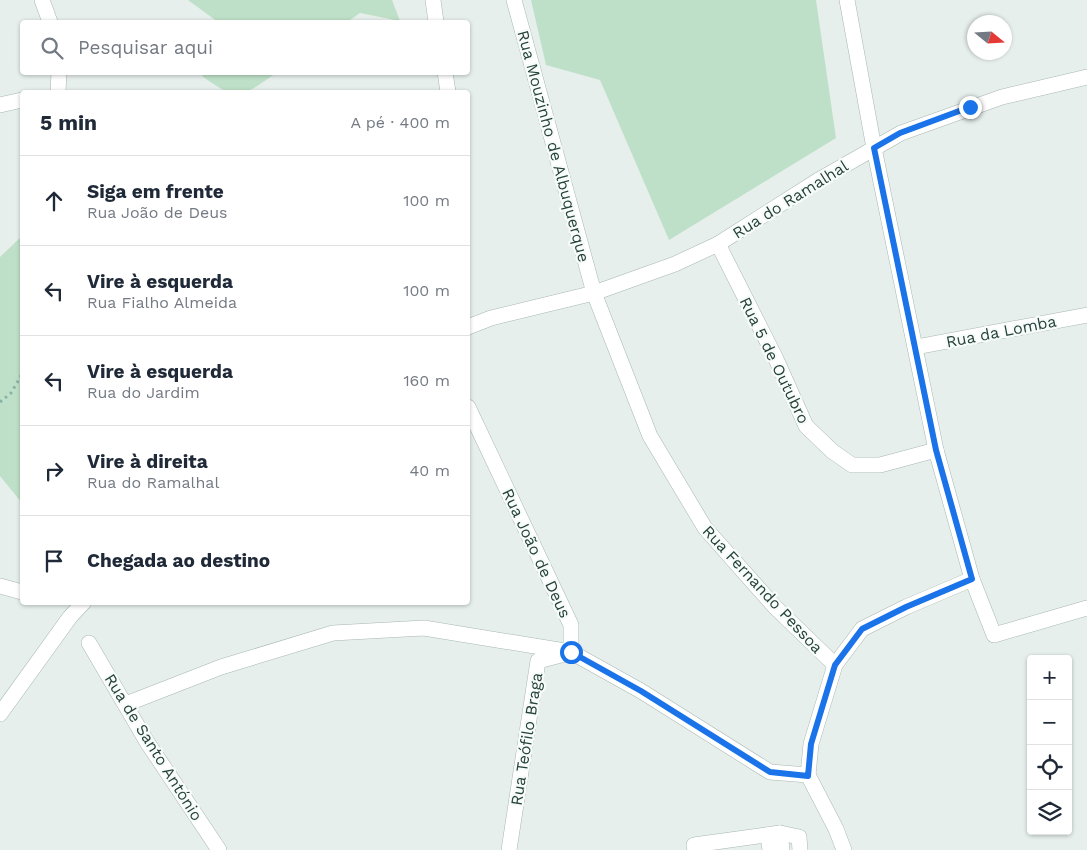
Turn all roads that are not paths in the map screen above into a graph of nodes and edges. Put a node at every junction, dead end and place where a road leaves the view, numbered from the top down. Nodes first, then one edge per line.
1 (42, 0) edge
2 (433, 0) edge
3 (514, 0) edge
4 (847, 0) edge
5 (49, 20) edge
6 (436, 20) edge
7 (59, 75) edge
8 (445, 75) edge
9 (1087, 77) edge
10 (58, 90) edge
11 (448, 90) edge
12 (20, 100) edge
13 (0, 105) edge
14 (874, 148) junction
15 (718, 244) junction
16 (594, 293) junction
17 (1087, 315) edge
18 (470, 326) edge
19 (916, 347) junction
20 (470, 411) edge
21 (936, 450) junction
22 (972, 579) junction
23 (0, 586) edge
24 (20, 591) edge
25 (76, 605) edge
26 (1087, 608) edge
27 (89, 643) dead end
28 (571, 652) junction
29 (835, 665) junction
30 (126, 704) junction
31 (0, 714) edge
32 (808, 776) junction
33 (773, 839) edge
34 (219, 850) edge
35 (509, 850) edge
36 (694, 850) edge
37 (782, 850) edge
38 (800, 850) edge
39 (844, 850) edge

1 - 5 street
2 - 6 street
3 - 16 street, Rua Mouzinho de Albuquerque
4 - 14 street
7 - 10 street
8 - 11 street
9 - 14 street, Rua do Ramalhal
12 - 13 street
14 - 15 street, Rua do Ramalhal
14 - 19 street
15 - 16 street, Rua do Ramalhal
15 - 21 street, Rua 5 de Outubro
16 - 18 street, Rua do Ramalhal
16 - 29 street, Rua Fernando Pessoa
17 - 19 street, Rua da Lomba
19 - 21 street
20 - 28 street, Rua João de Deus
21 - 22 street
22 - 26 street
22 - 29 street
23 - 24 street
25 - 31 street
27 - 30 street, Rua de Santo António
28 - 30 street
28 - 32 street
28 - 35 street, Rua Teófilo Braga
29 - 32 street
30 - 34 street, Rua de Santo António
32 - 39 street
33 - 36 street
33 - 37 street
33 - 38 street

